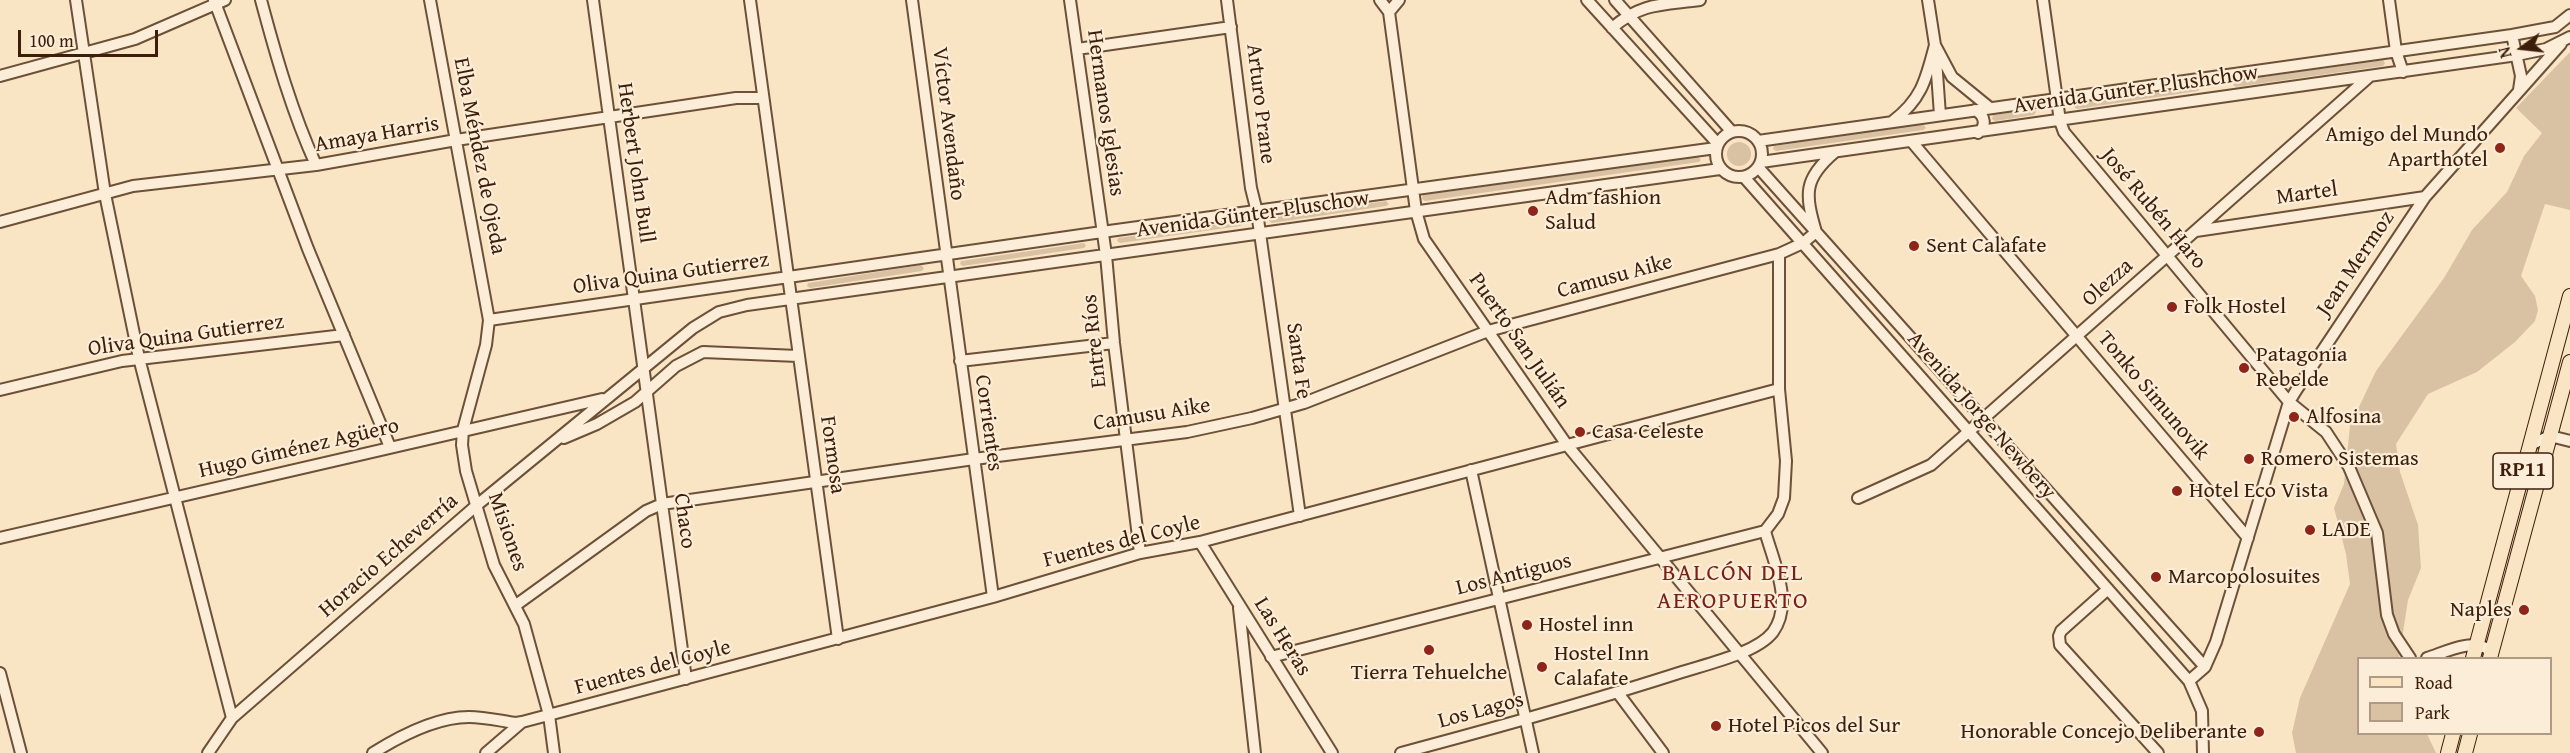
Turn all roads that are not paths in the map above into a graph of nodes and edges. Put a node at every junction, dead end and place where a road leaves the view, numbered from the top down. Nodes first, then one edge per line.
1 (76, 0) edge
2 (261, 0) edge
3 (430, 0) edge
4 (593, 0) edge
5 (750, 0) edge
6 (912, 0) edge
7 (1070, 0) edge
8 (1227, 0) edge
9 (1380, 0) edge
10 (1399, 0) edge
11 (1587, 0) edge
12 (1615, 0) edge
13 (1700, 0) edge
14 (1928, 0) edge
15 (2043, 0) edge
16 (2389, 0) edge
17 (218, 1) edge
18 (1389, 12) junction
19 (1628, 14) junction
20 (2570, 15) edge
21 (1231, 27) junction
22 (1612, 28) junction
23 (2512, 35) junction
24 (2567, 39) edge
25 (1935, 45) junction
26 (1077, 49) junction
27 (2396, 51) junction
28 (84, 52) junction
29 (2517, 56) junction
30 (2403, 72) junction
31 (0, 76) edge
32 (2217, 76) junction
33 (2370, 76) junction
34 (2518, 91) junction
35 (763, 98) junction
36 (2220, 98) junction
37 (2057, 99) junction
38 (1990, 108) junction
39 (1975, 110) junction
40 (1940, 115) junction
41 (609, 118) junction
42 (1892, 122) junction
43 (2060, 122) junction
44 (1732, 132) junction
45 (1978, 133) junction
46 (1943, 137) junction
47 (456, 140) junction
48 (1758, 141) junction
49 (1912, 142) junction
50 (1717, 146) junction
51 (1834, 152) junction
52 (316, 165) junction
53 (1760, 165) junction
54 (1720, 168) junction
55 (280, 171) junction
56 (1744, 177) junction
57 (1413, 190) junction
58 (105, 194) junction
59 (2424, 197) junction
60 (1416, 211) junction
61 (1257, 212) junction
62 (0, 222) edge
63 (2196, 231) junction
64 (1102, 232) junction
65 (1816, 232) junction
66 (1260, 233) junction
67 (1803, 243) junction
68 (945, 254) junction
69 (1779, 254) junction
70 (1106, 255) junction
71 (2167, 256) junction
72 (787, 277) junction
73 (949, 277) junction
74 (2570, 296) edge
75 (635, 299) junction
76 (790, 299) junction
77 (489, 320) junction
78 (1488, 331) junction
79 (344, 335) junction
80 (2077, 336) junction
81 (1114, 343) junction
82 (798, 356) junction
83 (139, 358) junction
84 (960, 361) junction
85 (2570, 362) edge
86 (645, 367) junction
87 (1779, 389) junction
88 (0, 390) edge
89 (648, 390) junction
90 (608, 396) junction
91 (2289, 402) junction
92 (1285, 410) junction
93 (1983, 419) junction
94 (464, 430) junction
95 (1969, 432) junction
96 (2550, 436) junction
97 (1127, 440) junction
98 (2570, 441) edge
99 (554, 442) junction
100 (1567, 445) junction
101 (2530, 445) junction
102 (390, 447) junction
103 (974, 459) junction
104 (1471, 470) junction
105 (816, 481) junction
106 (175, 498) junction
107 (1858, 498) dead end
108 (662, 504) junction
109 (477, 505) junction
110 (1300, 516) junction
111 (1765, 531) junction
112 (0, 538) edge
113 (2248, 538) junction
114 (2092, 540) junction
115 (1200, 542) junction
116 (1140, 554) junction
117 (2077, 554) junction
118 (1660, 557) junction
119 (2108, 589) junction
120 (993, 597) junction
121 (1499, 599) junction
122 (516, 605) junction
123 (1239, 605) junction
124 (838, 639) junction
125 (2475, 652) edge
126 (1739, 653) junction
127 (1271, 657) junction
128 (2410, 657) edge
129 (2430, 657) edge
130 (2490, 657) edge
131 (2490, 657) edge
132 (2205, 667) junction
133 (0, 673) edge
134 (686, 679) junction
135 (2189, 681) junction
136 (1618, 693) junction
137 (549, 715) junction
138 (232, 718) junction
139 (1525, 720) junction
140 (522, 722) junction
141 (2445, 735) edge
142 (2453, 735) edge
143 (2470, 735) edge
144 (2448, 751) edge
145 (21, 753) edge
146 (208, 753) edge
147 (373, 753) edge
148 (486, 753) edge
149 (554, 753) edge
150 (1255, 753) edge
151 (1332, 753) edge
152 (1401, 753) edge
153 (1533, 753) edge
154 (1663, 753) edge
155 (1822, 753) edge
156 (2158, 753) edge
157 (2203, 753) edge
158 (2465, 753) edge

1 - 28 street
2 - 52 street
3 - 47 street, Elba Méndez de Ojeda
4 - 41 street, Herbert John Bull
5 - 35 street, Formosa
6 - 68 street, Víctor Avendaño
7 - 26 street, Hermanos Iglesias
8 - 21 street, Arturo Prane
9 - 18 street
10 - 18 street
11 - 22 street
12 - 19 street
13 - 19 street
14 - 25 street
15 - 37 street
16 - 27 street
17 - 28 street
17 - 55 street
18 - 57 street, Puerto San Julián
19 - 22 street
19 - 44 street
20 - 23 street
21 - 26 street
21 - 61 street, Arturo Prane
22 - 50 street
23 - 27 street, Avenida Gunter Plushchow
23 - 29 street
24 - 29 street, Jean Mermoz
24 - 34 street, Jean Mermoz
25 - 38 street
25 - 40 street
25 - 42 street
26 - 64 street, Hermanos Iglesias
27 - 30 street
27 - 32 street, Avenida Gunter Plushchow
28 - 31 street
28 - 58 street
29 - 30 street, Avenida Gunter Plushchow
29 - 34 street
30 - 33 street, Avenida Gunter Plushchow
32 - 36 street
32 - 37 street, Avenida Gunter Plushchow
33 - 36 street, Avenida Gunter Plushchow
33 - 63 street, Olezza
34 - 59 street, Jean Mermoz
35 - 41 street, Amaya Harris
35 - 72 street, Formosa
36 - 43 street, Avenida Gunter Plushchow
37 - 38 street, Avenida Gunter Plushchow
37 - 43 street
38 - 39 street, Avenida Gunter Plushchow
39 - 40 street, Avenida Gunter Plushchow
39 - 45 street
40 - 42 street, Avenida Gunter Plushchow
40 - 46 street
41 - 47 street, Amaya Harris
41 - 75 street, Herbert John Bull
42 - 48 street, Avenida Gunter Plushchow
43 - 45 street, Avenida Gunter Plushchow
43 - 71 street, José Rubén Haro
44 - 48 street
44 - 50 street
45 - 46 street, Avenida Gunter Plushchow
46 - 49 street, Avenida Gunter Plushchow
47 - 52 street, Amaya Harris
47 - 77 street, Elba Méndez de Ojeda
48 - 53 street
49 - 51 street, Avenida Gunter Plushchow
49 - 80 street, Tonko Simunovik
50 - 54 street
50 - 57 street, Avenida Günter Pluschow
51 - 53 street, Avenida Gunter Plushchow
51 - 65 street
52 - 55 street, Amaya Harris
53 - 56 street
53 - 65 street, Avenida Jorge Newbery
54 - 56 street
54 - 60 street, Avenida Günter Pluschow
55 - 58 street, Amaya Harris
55 - 79 street
56 - 67 street, Avenida Jorge Newbery
57 - 60 street, Puerto San Julián
57 - 61 street, Avenida Günter Pluschow
58 - 62 street, Amaya Harris
58 - 83 street
59 - 63 street, Martel
59 - 91 street, Jean Mermoz
60 - 66 street, Avenida Günter Pluschow
60 - 78 street, Puerto San Julián
61 - 64 street, Avenida Günter Pluschow
61 - 66 street, Santa Fe
63 - 71 street, Olezza
64 - 68 street, Avenida Günter Pluschow
64 - 70 street, Entre Ríos
65 - 67 street, Camusu Aike
65 - 93 street, Avenida Jorge Newbery
66 - 70 street, Avenida Günter Pluschow
66 - 92 street, Santa Fe
67 - 69 street, Camusu Aike
67 - 95 street, Avenida Jorge Newbery
68 - 72 street, Avenida Günter Pluschow
68 - 73 street, Corrientes
69 - 78 street, Camusu Aike
69 - 87 street
70 - 73 street, Avenida Günter Pluschow
70 - 81 street, Entre Ríos
71 - 80 street, Olezza
71 - 91 street, José Rubén Haro
72 - 75 street, Oliva Quina Gutierrez
72 - 76 street, Formosa
73 - 76 street, Avenida Günter Pluschow
73 - 84 street, Corrientes
74 - 101 main road, RP11
75 - 77 street, Oliva Quina Gutierrez
75 - 86 street, Herbert John Bull
76 - 82 street, Formosa
76 - 86 street, Horacio Echeverría
77 - 94 street, Misiones
78 - 92 street, Camusu Aike
78 - 100 street, Puerto San Julián
79 - 83 street, Oliva Quina Gutierrez
79 - 102 street
80 - 93 street, Olezza
80 - 113 street, Tonko Simunovik
81 - 84 street
81 - 97 street, Entre Ríos
82 - 89 street
82 - 105 street, Formosa
83 - 88 street, Oliva Quina Gutierrez
83 - 106 street
84 - 103 street, Corrientes
85 - 96 main road, RP11
86 - 89 street, Chaco
86 - 90 street, Horacio Echeverría
87 - 100 street, Fuentes del Coyle
87 - 111 street
89 - 99 street
89 - 108 street, Chaco
90 - 94 street, Hugo Giménez Agüero
90 - 99 street, Horacio Echeverría
91 - 113 street, Jean Mermoz
91 - 128 street, José Rubén Haro
92 - 97 street, Camusu Aike
92 - 110 street, Santa Fe
93 - 95 street, Olezza
93 - 114 street, Avenida Jorge Newbery
94 - 102 street, Hugo Giménez Agüero
94 - 109 street, Misiones
95 - 107 street, Olezza
95 - 117 street, Avenida Jorge Newbery
96 - 98 street
96 - 101 street
96 - 130 main road, RP11
97 - 103 street, Camusu Aike
97 - 116 street, Entre Ríos
99 - 109 street, Horacio Echeverría
100 - 104 street, Fuentes del Coyle
100 - 118 street, Puerto San Julián
101 - 125 main road, RP11
102 - 106 street, Hugo Giménez Agüero
103 - 105 street, Camusu Aike
103 - 120 street, Corrientes
104 - 110 street, Fuentes del Coyle
104 - 121 street
105 - 108 street, Camusu Aike
105 - 124 street, Formosa
106 - 112 street, Hugo Giménez Agüero
106 - 138 street
108 - 122 street, Camusu Aike
108 - 134 street, Chaco
109 - 122 street, Misiones
109 - 138 street, Horacio Echeverría
110 - 115 street, Fuentes del Coyle
111 - 118 street, Los Antiguos
111 - 126 street, Los Lagos
113 - 132 street, Jean Mermoz
114 - 117 street
114 - 132 street, Avenida Jorge Newbery
115 - 116 street, Fuentes del Coyle
115 - 123 street, Las Heras
116 - 120 street, Fuentes del Coyle
117 - 119 street, Avenida Jorge Newbery
118 - 121 street, Los Antiguos
118 - 126 street, Puerto San Julián
119 - 135 street, Avenida Jorge Newbery
119 - 156 street
120 - 124 street, Fuentes del Coyle
121 - 127 street, Los Antiguos
121 - 139 street
122 - 137 street, Misiones
123 - 127 street, Las Heras
123 - 150 street
124 - 134 street, Fuentes del Coyle
125 - 129 street
125 - 131 street
126 - 136 street, Los Lagos
126 - 155 street, Puerto San Julián
127 - 151 street, Las Heras
132 - 135 street, Jean Mermoz
133 - 145 street
134 - 137 street, Fuentes del Coyle
135 - 157 street, Avenida Jorge Newbery
136 - 139 street, Los Lagos
136 - 154 street
137 - 140 street, Fuentes del Coyle
137 - 149 street, Misiones
138 - 146 street, Horacio Echeverría
139 - 152 street, Los Lagos
139 - 153 street
140 - 147 street
140 - 148 street, Fuentes del Coyle
141 - 144 street
142 - 144 main road
143 - 158 main road

